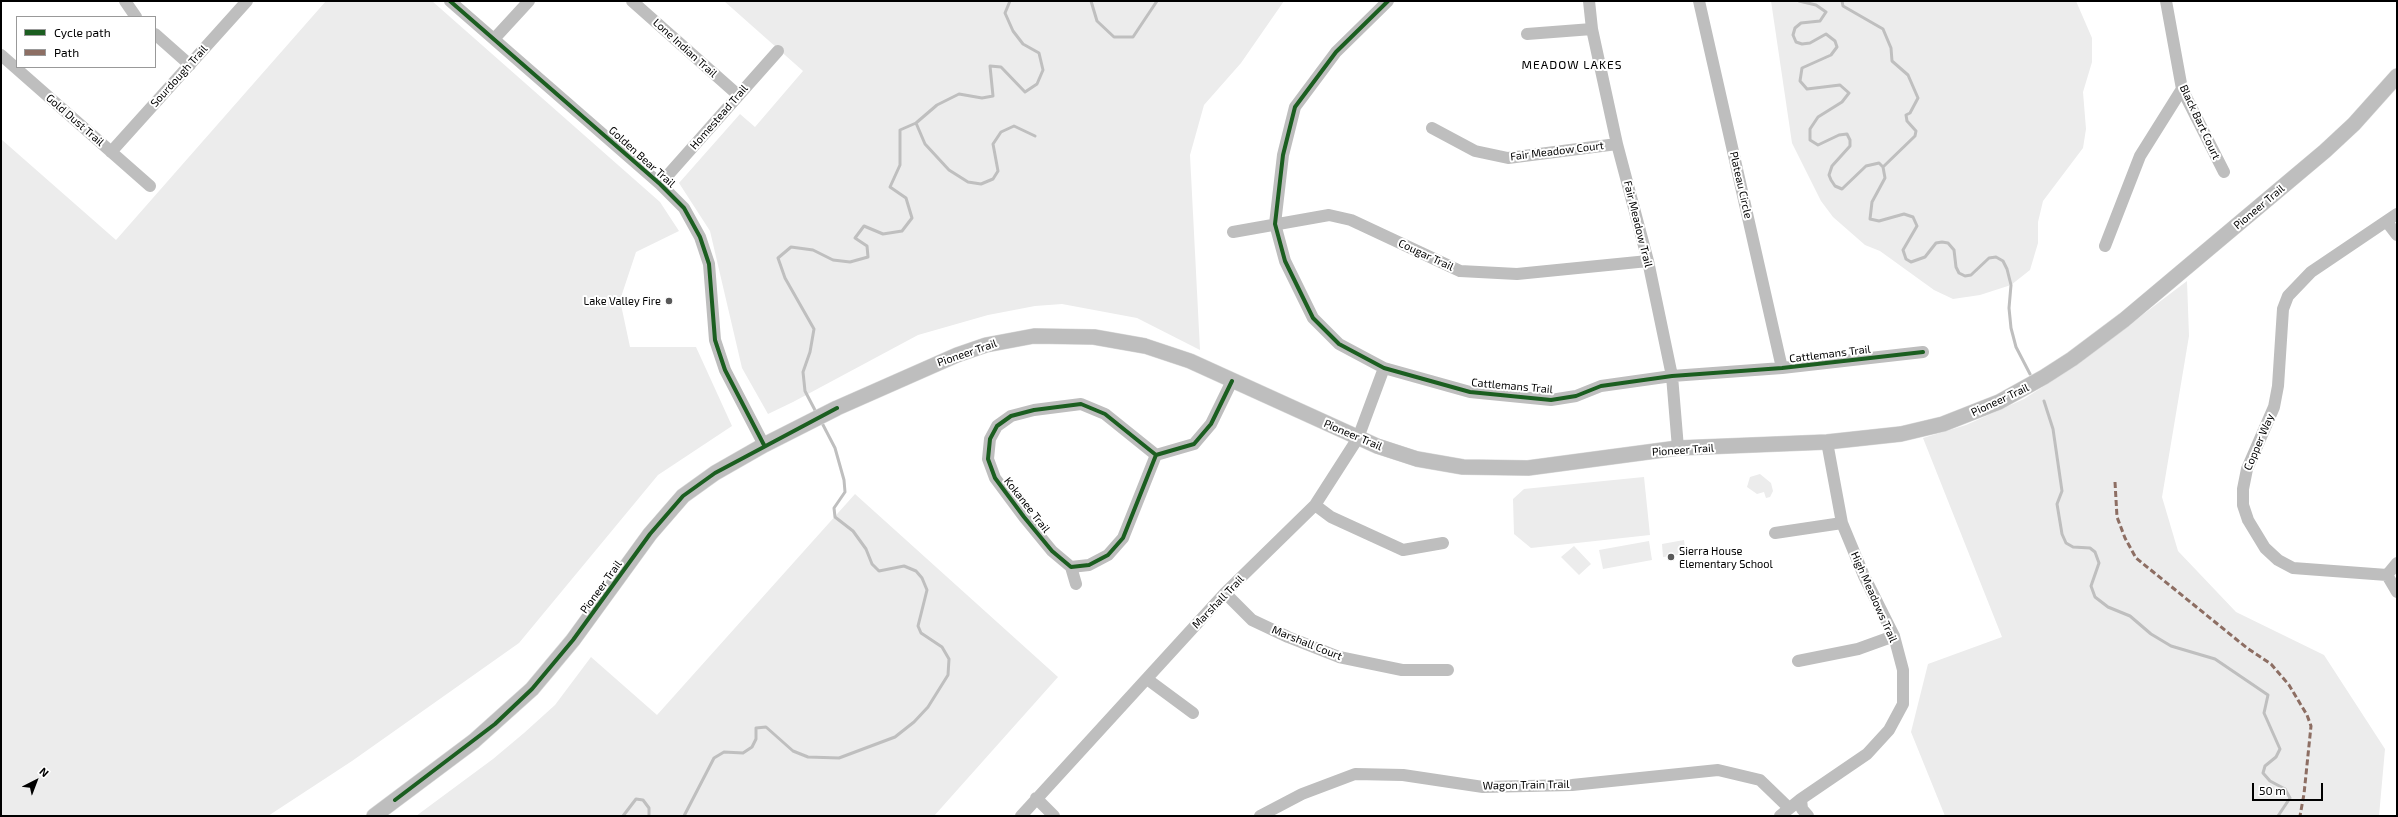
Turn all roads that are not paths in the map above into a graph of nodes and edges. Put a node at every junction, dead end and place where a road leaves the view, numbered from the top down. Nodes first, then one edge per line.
1 (125, 1) edge
2 (247, 1) edge
3 (450, 1) edge
4 (529, 1) edge
5 (632, 1) edge
6 (1388, 1) edge
7 (1590, 1) edge
8 (1699, 1) edge
9 (2166, 1) edge
10 (135, 16) edge
11 (1592, 29) junction
12 (1527, 34) dead end
13 (156, 35) edge
14 (494, 40) junction
15 (778, 50) dead end
16 (1, 55) edge
17 (190, 65) junction
18 (2397, 76) edge
19 (2182, 89) junction
20 (738, 95) junction
21 (1432, 128) dead end
22 (1617, 144) junction
23 (111, 152) junction
24 (2224, 172) dead end
25 (660, 184) junction
26 (150, 186) dead end
27 (2397, 214) edge
28 (2387, 222) junction
29 (1275, 224) junction
30 (1233, 232) dead end
31 (2397, 235) edge
32 (2105, 246) dead end
33 (1648, 261) junction
34 (1923, 352) dead end
35 (1384, 368) junction
36 (1782, 368) junction
37 (1672, 376) junction
38 (1232, 381) junction
39 (1358, 438) junction
40 (1827, 442) junction
41 (764, 446) junction
42 (1678, 448) junction
43 (1156, 455) junction
44 (1315, 505) junction
45 (1842, 523) junction
46 (1775, 533) dead end
47 (1443, 543) dead end
48 (2397, 563) edge
49 (1071, 567) junction
50 (2387, 574) junction
51 (1076, 584) dead end
52 (2397, 592) edge
53 (1225, 593) junction
54 (1894, 636) junction
55 (1798, 661) dead end
56 (1448, 670) dead end
57 (1147, 679) junction
58 (1193, 713) dead end
59 (1036, 798) junction
60 (1801, 799) junction
61 (1789, 808) junction
62 (374, 816) edge
63 (1020, 816) edge
64 (1054, 816) edge
65 (1260, 816) edge
66 (1780, 816) edge
67 (1808, 816) edge

1 - 10 street
2 - 17 street, Sourdough Trail
3 - 14 street, Golden Bear Trail
4 - 14 street
5 - 20 street, Lone Indian Trail
6 - 29 street
7 - 11 street, Fair Meadow Trail
8 - 36 street, Plateau Circle
9 - 19 street, Black Bart Court
11 - 12 street
11 - 22 street, Fair Meadow Trail
13 - 17 street
14 - 25 street, Golden Bear Trail
15 - 20 street, Homestead Trail
16 - 23 street, Gold Dust Trail
17 - 23 street, Sourdough Trail
18 - 40 main road, Pioneer Trail
19 - 24 street, Black Bart Court
19 - 32 street
20 - 25 street, Homestead Trail
21 - 22 street, Fair Meadow Court
22 - 33 street, Fair Meadow Trail
23 - 26 street, Gold Dust Trail
25 - 41 street, Golden Bear Trail
27 - 28 street, Copper Way
28 - 31 street
28 - 50 street, Copper Way
29 - 30 street, Cougar Trail
29 - 33 street, Cougar Trail
29 - 35 street, Cattlemans Trail
33 - 37 street, Fair Meadow Trail
34 - 36 street, Cattlemans Trail
35 - 37 street, Cattlemans Trail
35 - 39 street, Marshall Trail
36 - 37 street, Cattlemans Trail
37 - 42 street, Fair Meadow Trail
38 - 39 main road, Pioneer Trail
38 - 41 main road, Pioneer Trail
38 - 43 street
39 - 42 main road, Pioneer Trail
39 - 44 street, Marshall Trail
40 - 42 main road, Pioneer Trail
40 - 45 street, High Meadows Trail
41 - 62 main road, Pioneer Trail
43 - 49 street
43 - 49 street, Kokanee Trail
44 - 47 street
44 - 53 street, Marshall Trail
45 - 46 street
45 - 54 street, High Meadows Trail
48 - 50 street
49 - 51 street
50 - 52 street
53 - 56 street, Marshall Court
53 - 57 street, Marshall Trail
54 - 55 street
54 - 60 street, High Meadows Trail
57 - 58 street
57 - 59 street, Marshall Trail
59 - 63 street, Marshall Trail
59 - 64 street
60 - 61 street, High Meadows Trail
60 - 67 street
61 - 65 street, Wagon Train Trail
61 - 66 street, High Meadows Trail

